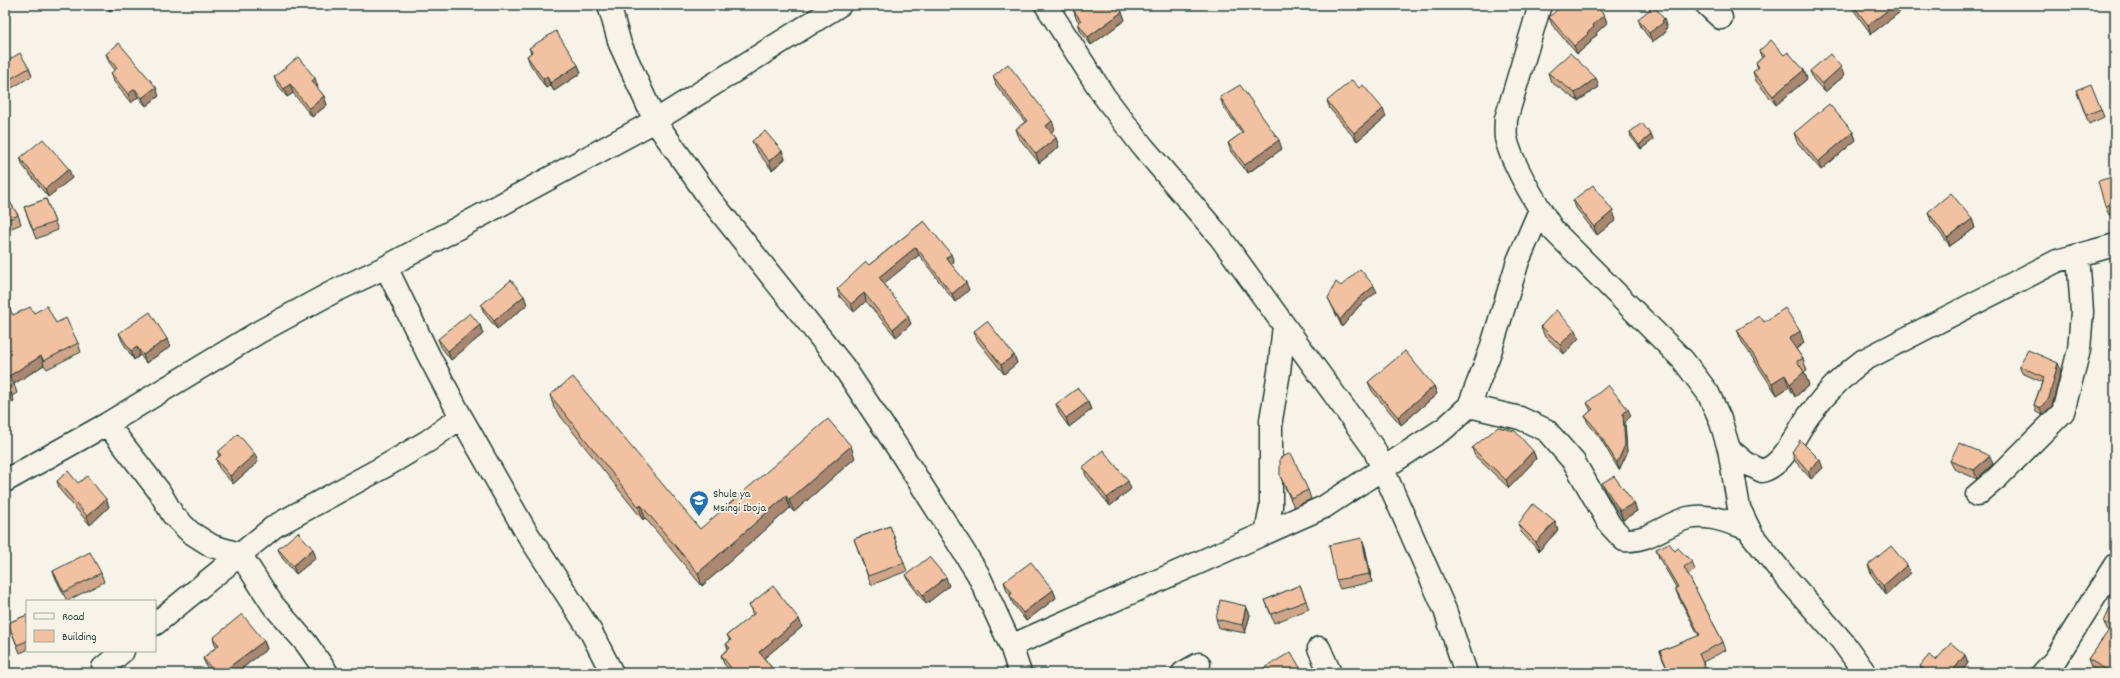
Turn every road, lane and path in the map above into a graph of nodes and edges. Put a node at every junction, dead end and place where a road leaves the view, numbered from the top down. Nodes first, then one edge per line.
1 (610, 5) edge
2 (840, 5) edge
3 (1046, 5) edge
4 (1540, 5) edge
5 (655, 121) junction
6 (1540, 210) junction
7 (2115, 245) edge
8 (2078, 255) junction
9 (386, 267) junction
10 (1284, 325) junction
11 (1469, 406) junction
12 (461, 417) junction
13 (107, 424) junction
14 (1729, 449) junction
15 (1383, 469) junction
16 (5, 481) edge
17 (1976, 494) dead end
18 (1749, 529) junction
19 (1266, 533) junction
20 (240, 554) junction
21 (2115, 565) edge
22 (156, 623) edge
23 (1012, 646) junction
24 (1319, 648) dead end
25 (122, 652) edge
26 (103, 673) edge
27 (327, 673) edge
28 (612, 673) edge
29 (1020, 673) edge
30 (1330, 673) edge
31 (1466, 673) edge
32 (1864, 673) edge
33 (2043, 673) edge

1 - 5 street
2 - 5 street
3 - 10 street
4 - 6 street
5 - 9 street
5 - 23 street
6 - 11 street
6 - 14 street
7 - 8 street
8 - 14 street
8 - 17 street
9 - 12 street
9 - 13 street
10 - 15 street
10 - 19 street
11 - 15 street
11 - 18 street
12 - 20 street
12 - 28 street
13 - 16 street
13 - 20 street
14 - 18 street
15 - 19 street
15 - 31 street
18 - 32 street
19 - 23 street
20 - 22 street
20 - 27 street
21 - 33 street
23 - 29 street
24 - 30 street
25 - 26 street

